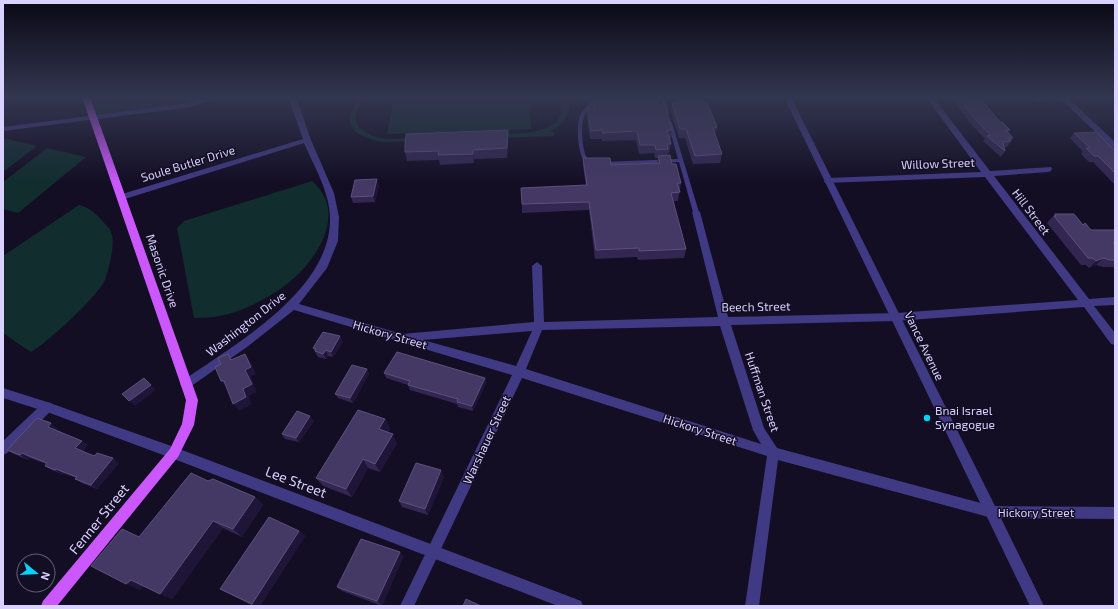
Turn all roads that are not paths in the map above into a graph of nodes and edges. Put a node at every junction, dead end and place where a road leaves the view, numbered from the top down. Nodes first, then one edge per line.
1 (30, 125) edge
2 (95, 125) edge
3 (302, 125) edge
4 (580, 125) edge
5 (671, 125) edge
6 (801, 125) edge
7 (950, 125) edge
8 (1093, 125) edge
9 (3, 129) edge
10 (307, 140) junction
11 (1115, 146) edge
12 (681, 160) junction
13 (1048, 170) dead end
14 (987, 174) junction
15 (828, 181) junction
16 (122, 197) junction
17 (696, 212) joint
18 (537, 266) dead end
19 (1115, 301) edge
20 (1086, 303) junction
21 (292, 306) junction
22 (896, 317) junction
23 (724, 321) junction
24 (539, 326) junction
25 (397, 337) junction
26 (1115, 341) edge
27 (519, 372) junction
28 (186, 384) junction
29 (3, 393) edge
30 (47, 407) junction
31 (3, 449) edge
32 (174, 453) junction
33 (773, 453) junction
34 (992, 512) junction
35 (1115, 513) edge
36 (434, 551) junction
37 (48, 606) edge
38 (407, 606) edge
39 (576, 606) edge
40 (752, 606) edge
41 (1037, 606) edge

1 - 9 street
2 - 16 main road, Masonic Drive
3 - 10 street, Washington Drive
4 - 12 lane
5 - 12 lane
6 - 15 street, Vance Avenue
7 - 14 street, Hill Street
8 - 11 street
10 - 16 street, Soule Butler Drive
10 - 21 street, Washington Drive
12 - 17 lane
13 - 14 street, Willow Street
14 - 15 street, Willow Street
14 - 20 street, Hill Street
15 - 22 street, Vance Avenue
16 - 28 main road, Masonic Drive
17 - 23 street, Huffman Street
18 - 24 street, Warshauer Street
19 - 20 street, Beech Street
20 - 22 street, Beech Street
20 - 26 street, Hill Street
21 - 25 street, Hickory Street
21 - 28 street, Washington Drive
22 - 23 street, Beech Street
22 - 34 street, Vance Avenue
23 - 24 street, Beech Street
23 - 33 street, Huffman Street
24 - 25 street, Beech Street
24 - 27 street, Warshauer Street
25 - 27 street, Hickory Street
27 - 33 street, Hickory Street
27 - 36 street, Warshauer Street
28 - 32 main road, Masonic Drive
29 - 30 street, Lee Street
30 - 31 street
30 - 32 street, Lee Street
32 - 36 street, Lee Street
32 - 37 main road, Fenner Street
33 - 34 street, Hickory Street
33 - 40 street
34 - 35 street, Hickory Street
34 - 41 street, Vance Avenue
36 - 38 street, Warshauer Street
36 - 39 street, Lee Street

